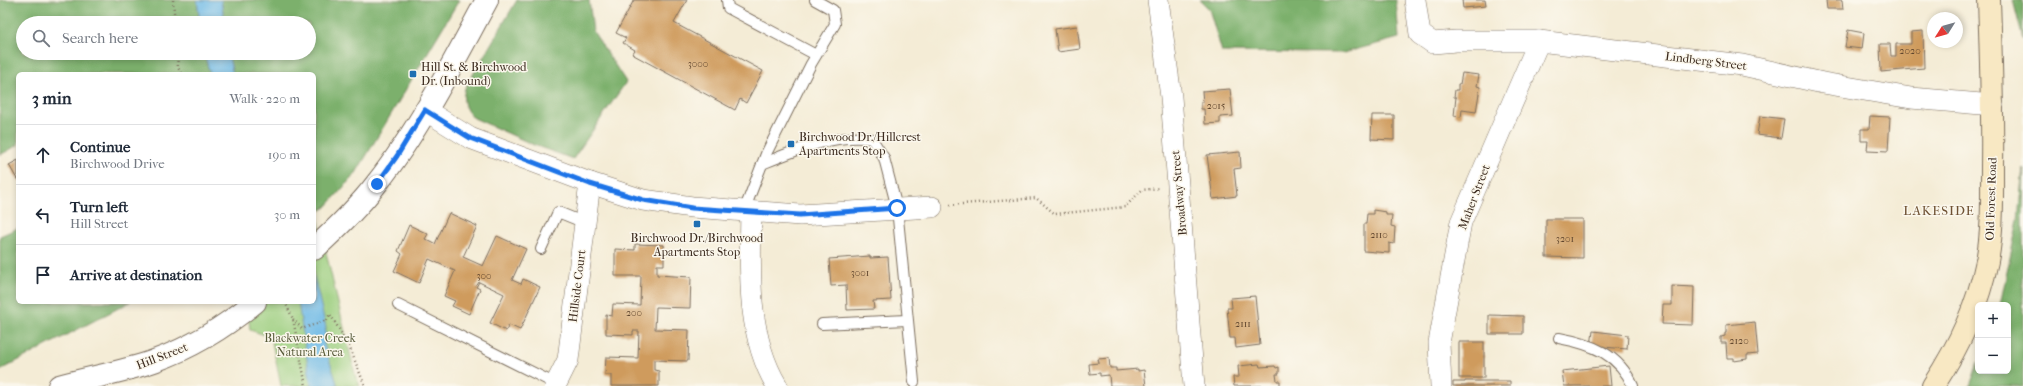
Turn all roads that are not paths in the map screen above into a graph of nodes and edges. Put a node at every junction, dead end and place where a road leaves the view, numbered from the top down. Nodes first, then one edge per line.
1 (487, 0) edge
2 (727, 0) edge
3 (816, 0) edge
4 (1158, 0) edge
5 (1415, 0) edge
6 (1988, 0) edge
7 (1539, 41) junction
8 (816, 55) junction
9 (1993, 105) junction
10 (425, 110) junction
11 (762, 164) junction
12 (590, 184) junction
13 (932, 207) road end
14 (897, 208) junction
15 (748, 211) junction
16 (585, 223) junction
17 (317, 246) edge
18 (541, 249) dead end
19 (252, 304) edge
20 (398, 305) dead end
21 (907, 320) junction
22 (822, 324) dead end
23 (1559, 338) dead end
24 (914, 382) dead end
25 (555, 385) edge
26 (59, 386) edge
27 (777, 386) edge
28 (1194, 386) edge
29 (1441, 386) edge
30 (1633, 386) edge
31 (1933, 386) edge

1 - 10 street
2 - 8 lane
3 - 8 lane
4 - 28 street, Broadway Street
5 - 7 street, Lindberg Street
6 - 9 main road, Old Forest Road
7 - 9 street, Lindberg Street
7 - 29 street, Maher Street
8 - 11 lane
9 - 31 main road, Old Forest Road
10 - 12 street
10 - 17 street
11 - 14 lane
11 - 15 lane
12 - 15 street
12 - 16 street, Hillside Court
13 - 14 street
14 - 15 street
14 - 21 lane
15 - 27 street
16 - 18 lane
16 - 25 street, Hillside Court
19 - 26 street, Hill Street
20 - 25 lane
21 - 22 lane
21 - 24 lane
23 - 30 lane

